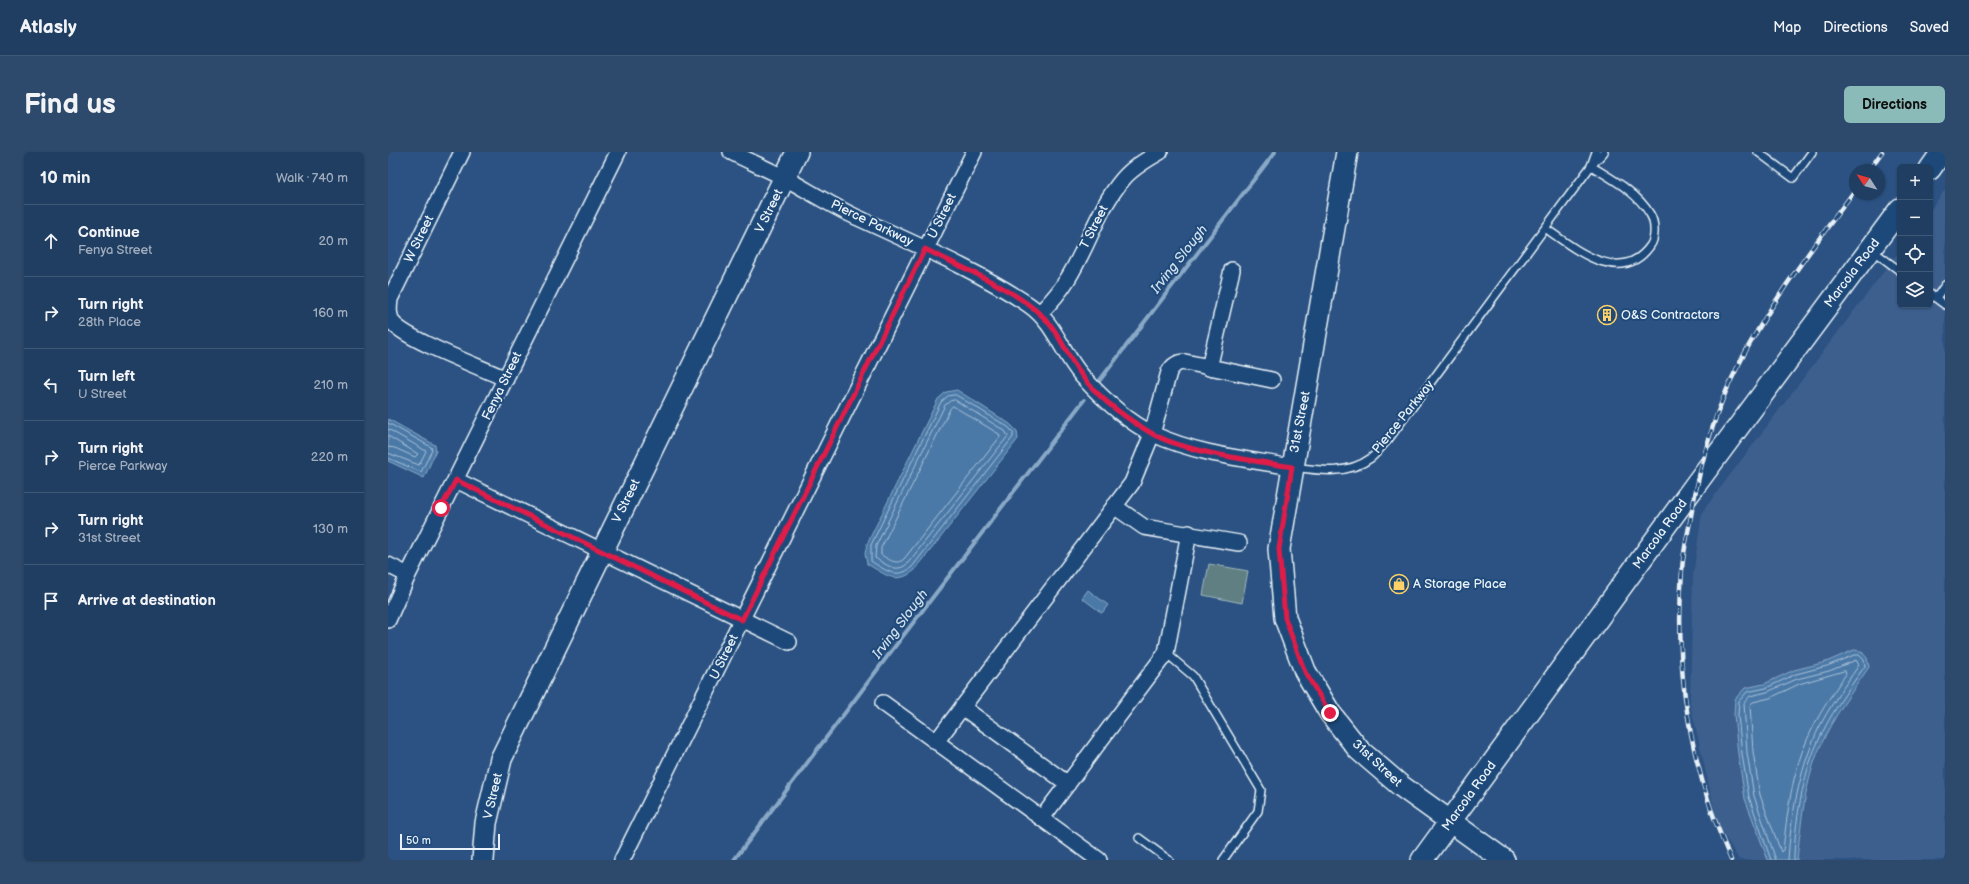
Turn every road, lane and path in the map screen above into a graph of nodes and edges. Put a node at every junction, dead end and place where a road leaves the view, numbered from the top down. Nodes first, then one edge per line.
1 (462, 152) edge
2 (618, 152) edge
3 (731, 152) edge
4 (797, 152) edge
5 (974, 152) edge
6 (1160, 152) edge
7 (1347, 152) edge
8 (1596, 152) edge
9 (1604, 152) edge
10 (1758, 152) edge
11 (1812, 152) edge
12 (1942, 152) edge
13 (1933, 165) edge
14 (1592, 166) junction
15 (785, 178) junction
16 (1897, 213) edge
17 (1546, 228) junction
18 (925, 249) junction
19 (1870, 249) junction
20 (1897, 269) edge
21 (1232, 270) dead end
22 (1945, 286) edge
23 (1933, 296) edge
24 (1945, 305) edge
25 (1040, 313) junction
26 (1209, 368) junction
27 (506, 379) junction
28 (1272, 380) dead end
29 (1152, 434) junction
30 (1292, 467) junction
31 (456, 480) junction
32 (1114, 506) junction
33 (1189, 533) junction
34 (1239, 543) dead end
35 (602, 552) junction
36 (388, 565) edge
37 (408, 575) junction
38 (388, 620) edge
39 (742, 620) junction
40 (789, 642) dead end
41 (1166, 653) junction
42 (883, 703) dead end
43 (962, 708) junction
44 (936, 742) junction
45 (1068, 784) junction
46 (1042, 818) junction
47 (1450, 822) junction
48 (1139, 838) dead end
49 (483, 860) edge
50 (622, 860) edge
51 (1099, 860) edge
52 (1169, 860) edge
53 (1223, 860) edge
54 (1422, 860) edge
55 (1504, 860) edge

1 - 27 street, W Street
2 - 27 street, Fenya Street
3 - 15 street, Pierce Parkway
4 - 15 street, V Street
5 - 18 street, U Street
6 - 25 street, T Street
7 - 30 street, 31st Street
8 - 14 lane, Pierce Parkway
9 - 14 lane, Pierce Parkway
10 - 11 lane
12 - 13 street
14 - 17 lane, Pierce Parkway
14 - 17 lane
15 - 18 street, Pierce Parkway
15 - 35 street, V Street
16 - 19 street, Marcola Road
17 - 30 lane, Pierce Parkway
18 - 25 street, Pierce Parkway
18 - 39 street, U Street
19 - 20 lane
19 - 47 street, Marcola Road
21 - 26 street
22 - 23 lane
23 - 24 lane
25 - 29 street, Pierce Parkway
26 - 28 street
26 - 29 street
27 - 31 street, Fenya Street
29 - 30 street, Pierce Parkway
29 - 32 street
30 - 47 street, 31st Street
31 - 35 street
31 - 37 street, Fenya Street
32 - 33 street
32 - 43 street
33 - 34 street
33 - 41 street
35 - 39 street
35 - 49 street, V Street
36 - 37 street
37 - 38 street, Fenya Street
39 - 40 street
39 - 50 street, U Street
41 - 45 street
41 - 53 lane
42 - 44 street
43 - 44 street
43 - 45 street
44 - 46 street
45 - 46 street
46 - 51 street
47 - 54 street, Marcola Road
47 - 55 street, 31st Street
48 - 52 lane

